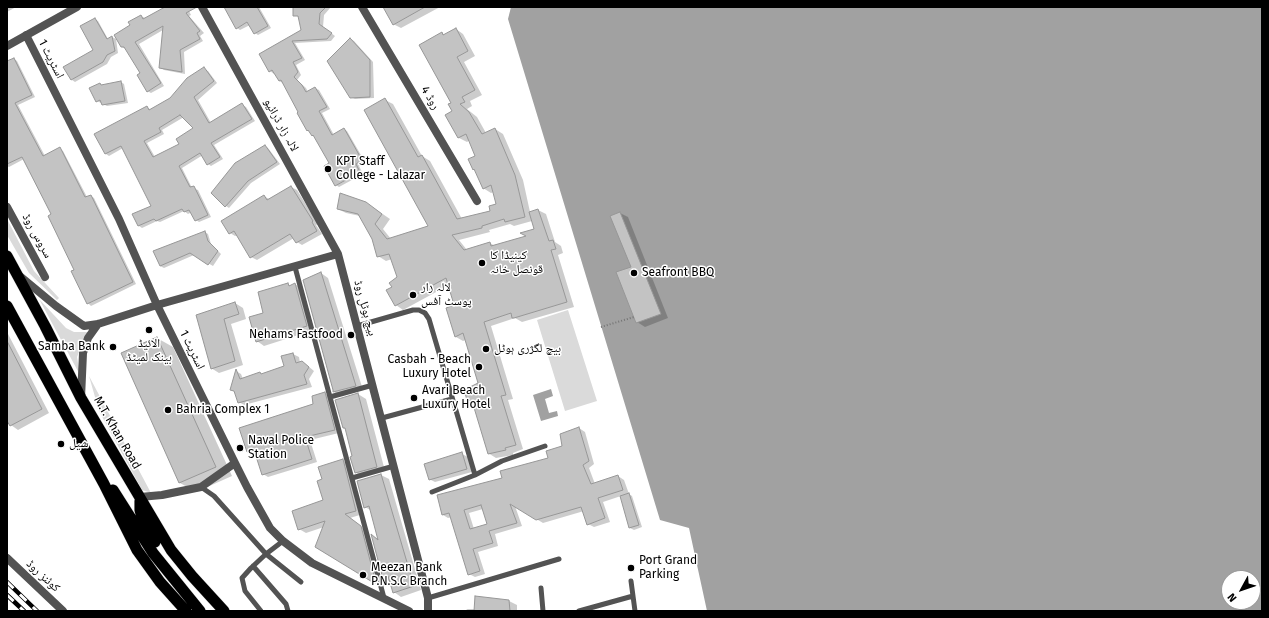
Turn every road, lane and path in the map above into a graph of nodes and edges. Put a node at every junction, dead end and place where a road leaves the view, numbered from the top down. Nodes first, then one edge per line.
1 (202, 7) edge
2 (362, 7) edge
3 (72, 8) edge
4 (26, 35) junction
5 (7, 46) edge
6 (477, 201) dead end
7 (7, 207) edge
8 (338, 254) junction
9 (7, 256) edge
10 (295, 267) junction
11 (16, 272) junction
12 (45, 277) dead end
13 (157, 305) junction
14 (7, 306) edge
15 (634, 317) dead end
16 (98, 324) junction
17 (357, 326) junction
18 (601, 327) dead end
19 (373, 385) junction
20 (330, 397) junction
21 (81, 398) junction
22 (452, 399) junction
23 (382, 418) junction
24 (545, 446) dead end
25 (235, 463) junction
26 (92, 464) junction
27 (394, 466) junction
28 (475, 475) junction
29 (352, 478) junction
30 (201, 487) junction
31 (432, 492) dead end
32 (140, 497) junction
33 (283, 541) junction
34 (156, 552) junction
35 (266, 554) junction
36 (7, 558) edge
37 (560, 559) dead end
38 (253, 566) junction
39 (630, 581) dead end
40 (301, 582) dead end
41 (541, 588) dead end
42 (633, 596) junction
43 (384, 598) junction
44 (428, 598) junction
45 (63, 611) edge
46 (186, 611) edge
47 (200, 611) edge
48 (207, 611) edge
49 (224, 611) edge
50 (261, 611) edge
51 (288, 611) edge
52 (408, 611) edge
53 (428, 611) edge
54 (543, 611) edge
55 (579, 611) edge
56 (635, 611) edge

1 - 8 street, لالہ زار ڈرائیو
2 - 6 street, روڈ 4
3 - 4 street
4 - 5 street
4 - 13 street, اسٹریٹ 1
7 - 12 street, سروس روڈ
8 - 10 street
8 - 17 street, بیچ ہوٹل روڈ
9 - 11 highway, M.T. Khan Road
10 - 13 street
10 - 20 lane
11 - 16 street
11 - 21 highway, M.T. Khan Road
13 - 16 street
13 - 25 street, اسٹریٹ 1
14 - 26 highway
15 - 18 path
16 - 21 street
17 - 19 street, بیچ ہوٹل روڈ
17 - 22 lane
19 - 20 lane
19 - 23 street, بیچ ہوٹل روڈ
20 - 29 lane
21 - 32 highway, M.T. Khan Road
22 - 23 lane
22 - 28 lane
23 - 27 street, بیچ ہوٹل روڈ
24 - 28 lane
25 - 30 street
25 - 33 street, اسٹریٹ 1
26 - 34 highway
26 - 46 highway
27 - 29 lane
27 - 44 street, بیچ ہوٹل روڈ
28 - 31 lane
29 - 43 lane
30 - 32 street
30 - 35 lane
32 - 34 highway
32 - 49 highway, M.T. Khan Road
33 - 35 lane
33 - 43 street, اسٹریٹ 1
34 - 47 highway
34 - 48 highway
35 - 38 lane
35 - 40 lane
36 - 45 street, کوئنز روڈ
37 - 44 lane
38 - 50 lane
38 - 51 lane
39 - 42 lane
41 - 54 lane
42 - 55 lane
42 - 56 lane
43 - 52 street, اسٹریٹ 1
44 - 53 street, بیچ ہوٹل روڈ

